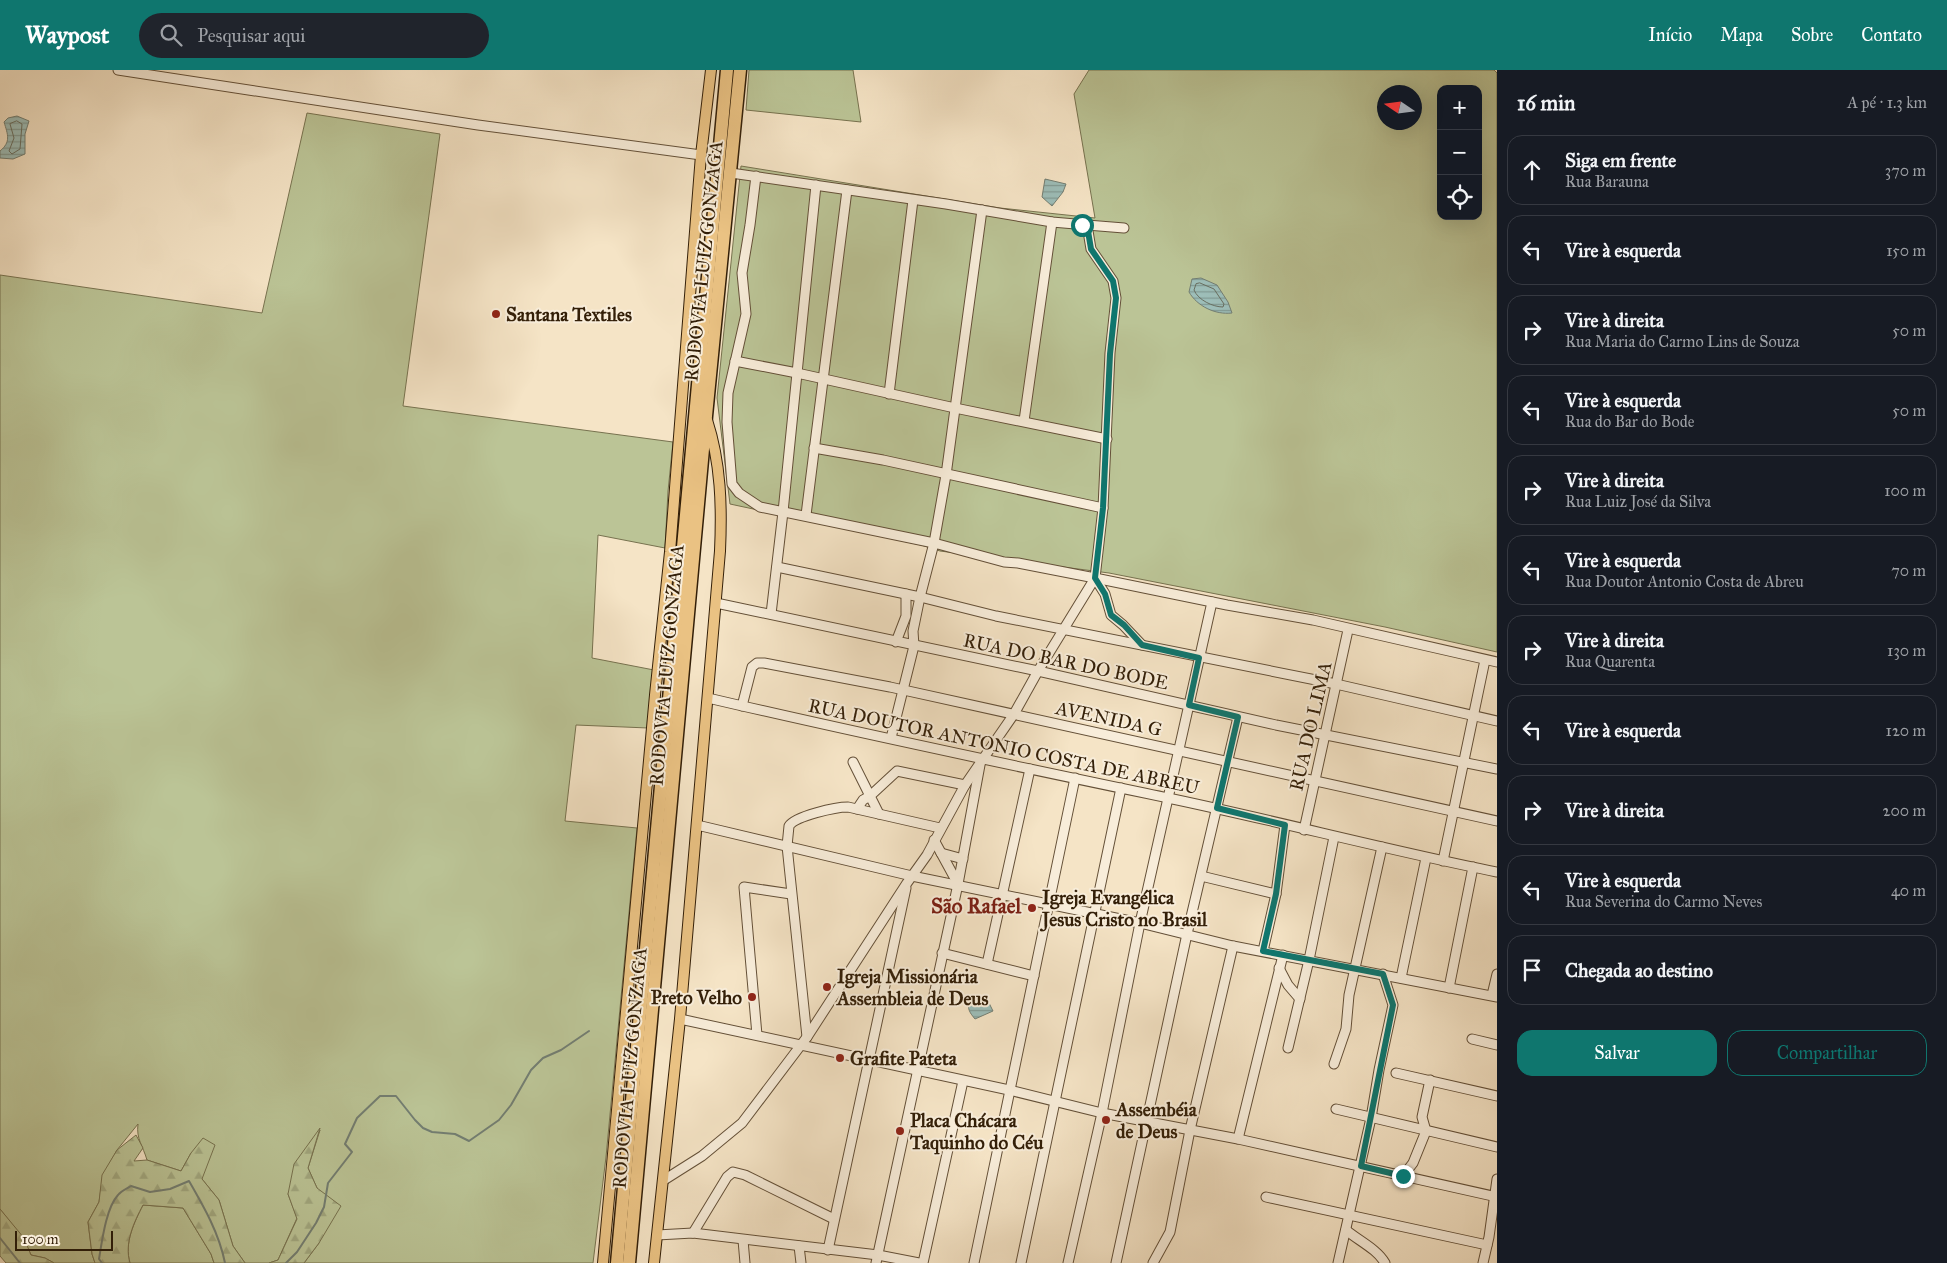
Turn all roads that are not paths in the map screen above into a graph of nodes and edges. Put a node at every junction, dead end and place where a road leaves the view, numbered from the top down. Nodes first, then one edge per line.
1 (123, 70) edge
2 (711, 70) edge
3 (727, 70) edge
4 (740, 70) edge
5 (701, 155) junction
6 (731, 172) junction
7 (756, 176) junction
8 (816, 186) junction
9 (847, 190) junction
10 (913, 200) junction
11 (982, 210) junction
12 (1052, 222) junction
13 (1087, 225) junction
14 (1124, 228) dead end
15 (735, 361) junction
16 (797, 373) junction
17 (823, 379) junction
18 (890, 394) junction
19 (956, 408) junction
20 (706, 416) junction
21 (1024, 421) junction
22 (1107, 439) junction
23 (814, 448) junction
24 (946, 475) junction
25 (1103, 508) junction
26 (783, 512) junction
27 (806, 516) junction
28 (934, 543) junction
29 (777, 567) junction
30 (1095, 578) junction
31 (906, 594) junction
32 (920, 597) junction
33 (1212, 602) junction
34 (716, 603) junction
35 (771, 614) junction
36 (1064, 630) junction
37 (1348, 630) junction
38 (896, 642) junction
39 (1142, 645) junction
40 (914, 646) junction
41 (1199, 658) junction
42 (1485, 660) junction
43 (1497, 662) edge
44 (1038, 671) junction
45 (1336, 684) junction
46 (903, 690) junction
47 (708, 698) junction
48 (1189, 705) junction
49 (742, 706) junction
50 (1014, 714) junction
51 (1473, 715) junction
52 (1238, 717) junction
53 (1497, 721) edge
54 (1325, 734) junction
55 (891, 738) junction
56 (1179, 750) junction
57 (982, 760) junction
58 (1228, 760) junction
59 (1464, 761) junction
60 (853, 762) dead end
61 (1030, 769) junction
62 (1497, 769) edge
63 (1075, 778) junction
64 (1314, 780) junction
65 (965, 785) junction
66 (1122, 788) junction
67 (870, 796) junction
68 (1168, 798) junction
69 (1217, 808) junction
70 (857, 809) junction
71 (1453, 810) junction
72 (879, 814) junction
73 (1497, 821) edge
74 (697, 825) junction
75 (1285, 825) junction
76 (940, 828) junction
77 (1304, 830) junction
78 (1334, 837) junction
79 (934, 840) junction
80 (787, 846) junction
81 (1382, 847) junction
82 (941, 854) junction
83 (1426, 858) junction
84 (963, 859) junction
85 (1443, 861) junction
86 (1473, 867) junction
87 (1497, 872) edge
88 (1201, 876) junction
89 (909, 879) junction
90 (958, 885) junction
91 (791, 894) junction
92 (1276, 894) junction
93 (1002, 895) junction
94 (1049, 904) junction
95 (1095, 913) junction
96 (1140, 923) junction
97 (1187, 934) junction
98 (1233, 946) junction
99 (1263, 951) junction
100 (942, 954) junction
101 (1283, 955) junction
102 (1309, 960) junction
103 (987, 964) junction
104 (1279, 968) junction
105 (1354, 968) junction
106 (1383, 974) junction
107 (1497, 974) edge
108 (1034, 976) junction
109 (1401, 978) junction
110 (1448, 988) junction
111 (1495, 996) edge
112 (1300, 999) junction
113 (680, 1019) junction
114 (757, 1035) junction
115 (807, 1037) junction
116 (1472, 1039) dead end
117 (801, 1045) junction
118 (1497, 1045) edge
119 (1288, 1048) dead end
120 (869, 1061) junction
121 (1334, 1064) dead end
122 (917, 1071) junction
123 (1396, 1073) dead end
124 (1430, 1080) junction
125 (963, 1081) junction
126 (1009, 1090) junction
127 (1497, 1096) edge
128 (1054, 1101) junction
129 (1336, 1109) dead end
130 (1102, 1113) junction
131 (1372, 1118) junction
132 (1148, 1121) junction
133 (1190, 1130) junction
134 (1426, 1131) junction
135 (1238, 1139) junction
136 (1497, 1147) edge
137 (1361, 1166) junction
138 (1403, 1176) junction
139 (1497, 1179) edge
140 (664, 1180) junction
141 (1266, 1197) dead end
142 (1496, 1198) edge
143 (1349, 1215) junction
144 (834, 1220) junction
145 (1346, 1230) junction
146 (693, 1233) junction
147 (657, 1235) junction
148 (743, 1240) junction
149 (1491, 1240) edge
150 (799, 1246) junction
151 (828, 1250) junction
152 (877, 1259) edge
153 (602, 1263) edge
154 (617, 1263) edge
155 (629, 1263) edge
156 (654, 1263) edge
157 (745, 1263) edge
158 (801, 1263) edge
159 (919, 1263) edge
160 (923, 1263) edge
161 (974, 1263) edge
162 (1021, 1263) edge
163 (1068, 1263) edge
164 (1116, 1263) edge
165 (1153, 1263) edge
166 (1338, 1263) edge
167 (1385, 1263) edge
168 (1483, 1263) edge

1 - 5 street
2 - 5 main road
3 - 154 highway, RODOVIA LUIZ GONZAGA
4 - 6 highway, RODOVIA LUIZ GONZAGA
5 - 153 main road
6 - 7 street
6 - 20 highway, RODOVIA LUIZ GONZAGA
7 - 8 street
7 - 15 street
8 - 9 street
8 - 16 street
9 - 10 street
9 - 17 street
10 - 11 street
10 - 18 street
11 - 12 street
11 - 19 street
12 - 13 street
12 - 21 street
13 - 14 street
13 - 22 street
15 - 16 street
15 - 26 street
16 - 17 street
16 - 26 street
17 - 18 street
17 - 23 street
18 - 19 street
19 - 21 street
19 - 24 street
20 - 34 main road
20 - 155 highway, RODOVIA LUIZ GONZAGA
21 - 22 street
22 - 25 street
23 - 24 street
23 - 27 street
24 - 25 street
24 - 28 street
25 - 30 street
26 - 27 street
26 - 29 street
27 - 28 street
28 - 30 street
28 - 32 street
29 - 31 street
29 - 35 street
30 - 33 street
30 - 36 street
30 - 39 street
31 - 32 street
31 - 38 street
32 - 36 street
32 - 40 street
33 - 37 street
33 - 41 street
34 - 35 street, RUA DO BAR DO BODE
34 - 47 main road
35 - 38 street, RUA DO BAR DO BODE
36 - 39 street
36 - 44 street
37 - 42 street
37 - 45 street, RUA DO LIMA
38 - 40 street, RUA DO BAR DO BODE
39 - 41 street
40 - 44 street, RUA DO BAR DO BODE
40 - 46 street
41 - 45 street
41 - 48 street
42 - 43 street
42 - 51 street
44 - 48 street, RUA DO BAR DO BODE
44 - 50 street
45 - 51 street
45 - 54 street, RUA DO LIMA
46 - 49 street, AVENIDA G
46 - 50 street, AVENIDA G
46 - 55 street
47 - 49 street, RUA DOUTOR ANTONIO COSTA DE ABREU
47 - 74 main road
48 - 52 street, RUA DO BAR DO BODE
48 - 56 street
49 - 55 street, RUA DOUTOR ANTONIO COSTA DE ABREU
50 - 56 street, AVENIDA G
50 - 57 street
51 - 53 street
51 - 59 street
52 - 54 street, RUA DO BAR DO BODE
52 - 58 street
54 - 59 street, RUA DO BAR DO BODE
54 - 64 street, RUA DO LIMA
55 - 57 street, RUA DOUTOR ANTONIO COSTA DE ABREU
56 - 58 street, AVENIDA G
56 - 68 street
57 - 61 street, RUA DOUTOR ANTONIO COSTA DE ABREU
57 - 65 street
57 - 84 street
58 - 64 street, AVENIDA G
58 - 69 street
59 - 62 street, RUA DO BAR DO BODE
59 - 71 street
60 - 67 street
61 - 63 street, RUA DOUTOR ANTONIO COSTA DE ABREU
61 - 93 street
63 - 66 street, RUA DOUTOR ANTONIO COSTA DE ABREU
63 - 94 street
64 - 71 street, AVENIDA G
64 - 77 street, RUA DO LIMA
65 - 67 street
65 - 76 street
66 - 68 street, RUA DOUTOR ANTONIO COSTA DE ABREU
66 - 95 street
67 - 70 street
67 - 72 street
68 - 69 street, RUA DOUTOR ANTONIO COSTA DE ABREU
68 - 96 street
69 - 75 street, RUA DOUTOR ANTONIO COSTA DE ABREU
69 - 88 street
70 - 72 street
70 - 80 street
71 - 73 street, AVENIDA G
71 - 85 street
72 - 76 street
74 - 80 street
74 - 113 main road
75 - 77 street, RUA DOUTOR ANTONIO COSTA DE ABREU
75 - 92 street
76 - 79 street
77 - 78 street, RUA DOUTOR ANTONIO COSTA DE ABREU
78 - 81 street, RUA DOUTOR ANTONIO COSTA DE ABREU
78 - 102 street
79 - 82 street
79 - 89 street
80 - 89 street
80 - 91 street
81 - 83 street, RUA DOUTOR ANTONIO COSTA DE ABREU
81 - 105 street
82 - 84 street
82 - 90 street
83 - 85 street, RUA DOUTOR ANTONIO COSTA DE ABREU
83 - 109 street
84 - 90 street
85 - 86 street, RUA DOUTOR ANTONIO COSTA DE ABREU
86 - 87 street, RUA DOUTOR ANTONIO COSTA DE ABREU
86 - 110 street
88 - 92 street
88 - 97 street
89 - 90 street
89 - 115 street
89 - 120 street
90 - 93 street
90 - 100 street
91 - 114 street
91 - 115 street
92 - 99 street
93 - 94 street
93 - 103 street
94 - 95 street
94 - 108 street
95 - 96 street
95 - 128 street
96 - 97 street
96 - 130 street
97 - 98 street
97 - 132 street
98 - 99 street
98 - 133 street
99 - 101 street
100 - 103 street
100 - 122 street
101 - 102 street
101 - 104 street
102 - 105 street
102 - 112 street
103 - 108 street
104 - 112 street
104 - 135 street
105 - 106 street
105 - 121 street
106 - 109 street
106 - 131 street
107 - 111 street
108 - 126 street
109 - 110 street
110 - 111 street
112 - 119 street
113 - 114 street
113 - 140 main road
114 - 117 street
115 - 117 street
116 - 118 street
117 - 120 street
117 - 140 street
120 - 122 street
120 - 144 street
122 - 125 street
122 - 152 street
123 - 124 street
124 - 127 street
124 - 134 street
125 - 126 street
125 - 160 street
126 - 128 street
126 - 161 street
128 - 130 street
128 - 162 street
129 - 131 street
130 - 132 street
130 - 163 street
131 - 134 street
131 - 137 street
132 - 133 street
132 - 164 street
133 - 135 street
133 - 165 street
134 - 136 street
134 - 138 street
135 - 137 street
137 - 138 street
137 - 143 street
138 - 142 street
139 - 142 street
140 - 147 main road
141 - 143 street
142 - 149 street
143 - 145 street
143 - 149 street
144 - 146 street
144 - 151 street
145 - 166 street
145 - 167 street
146 - 147 street
146 - 148 street
147 - 156 main road
148 - 150 street
148 - 157 street
149 - 168 street
150 - 151 street
150 - 158 street
151 - 152 street
152 - 159 street

